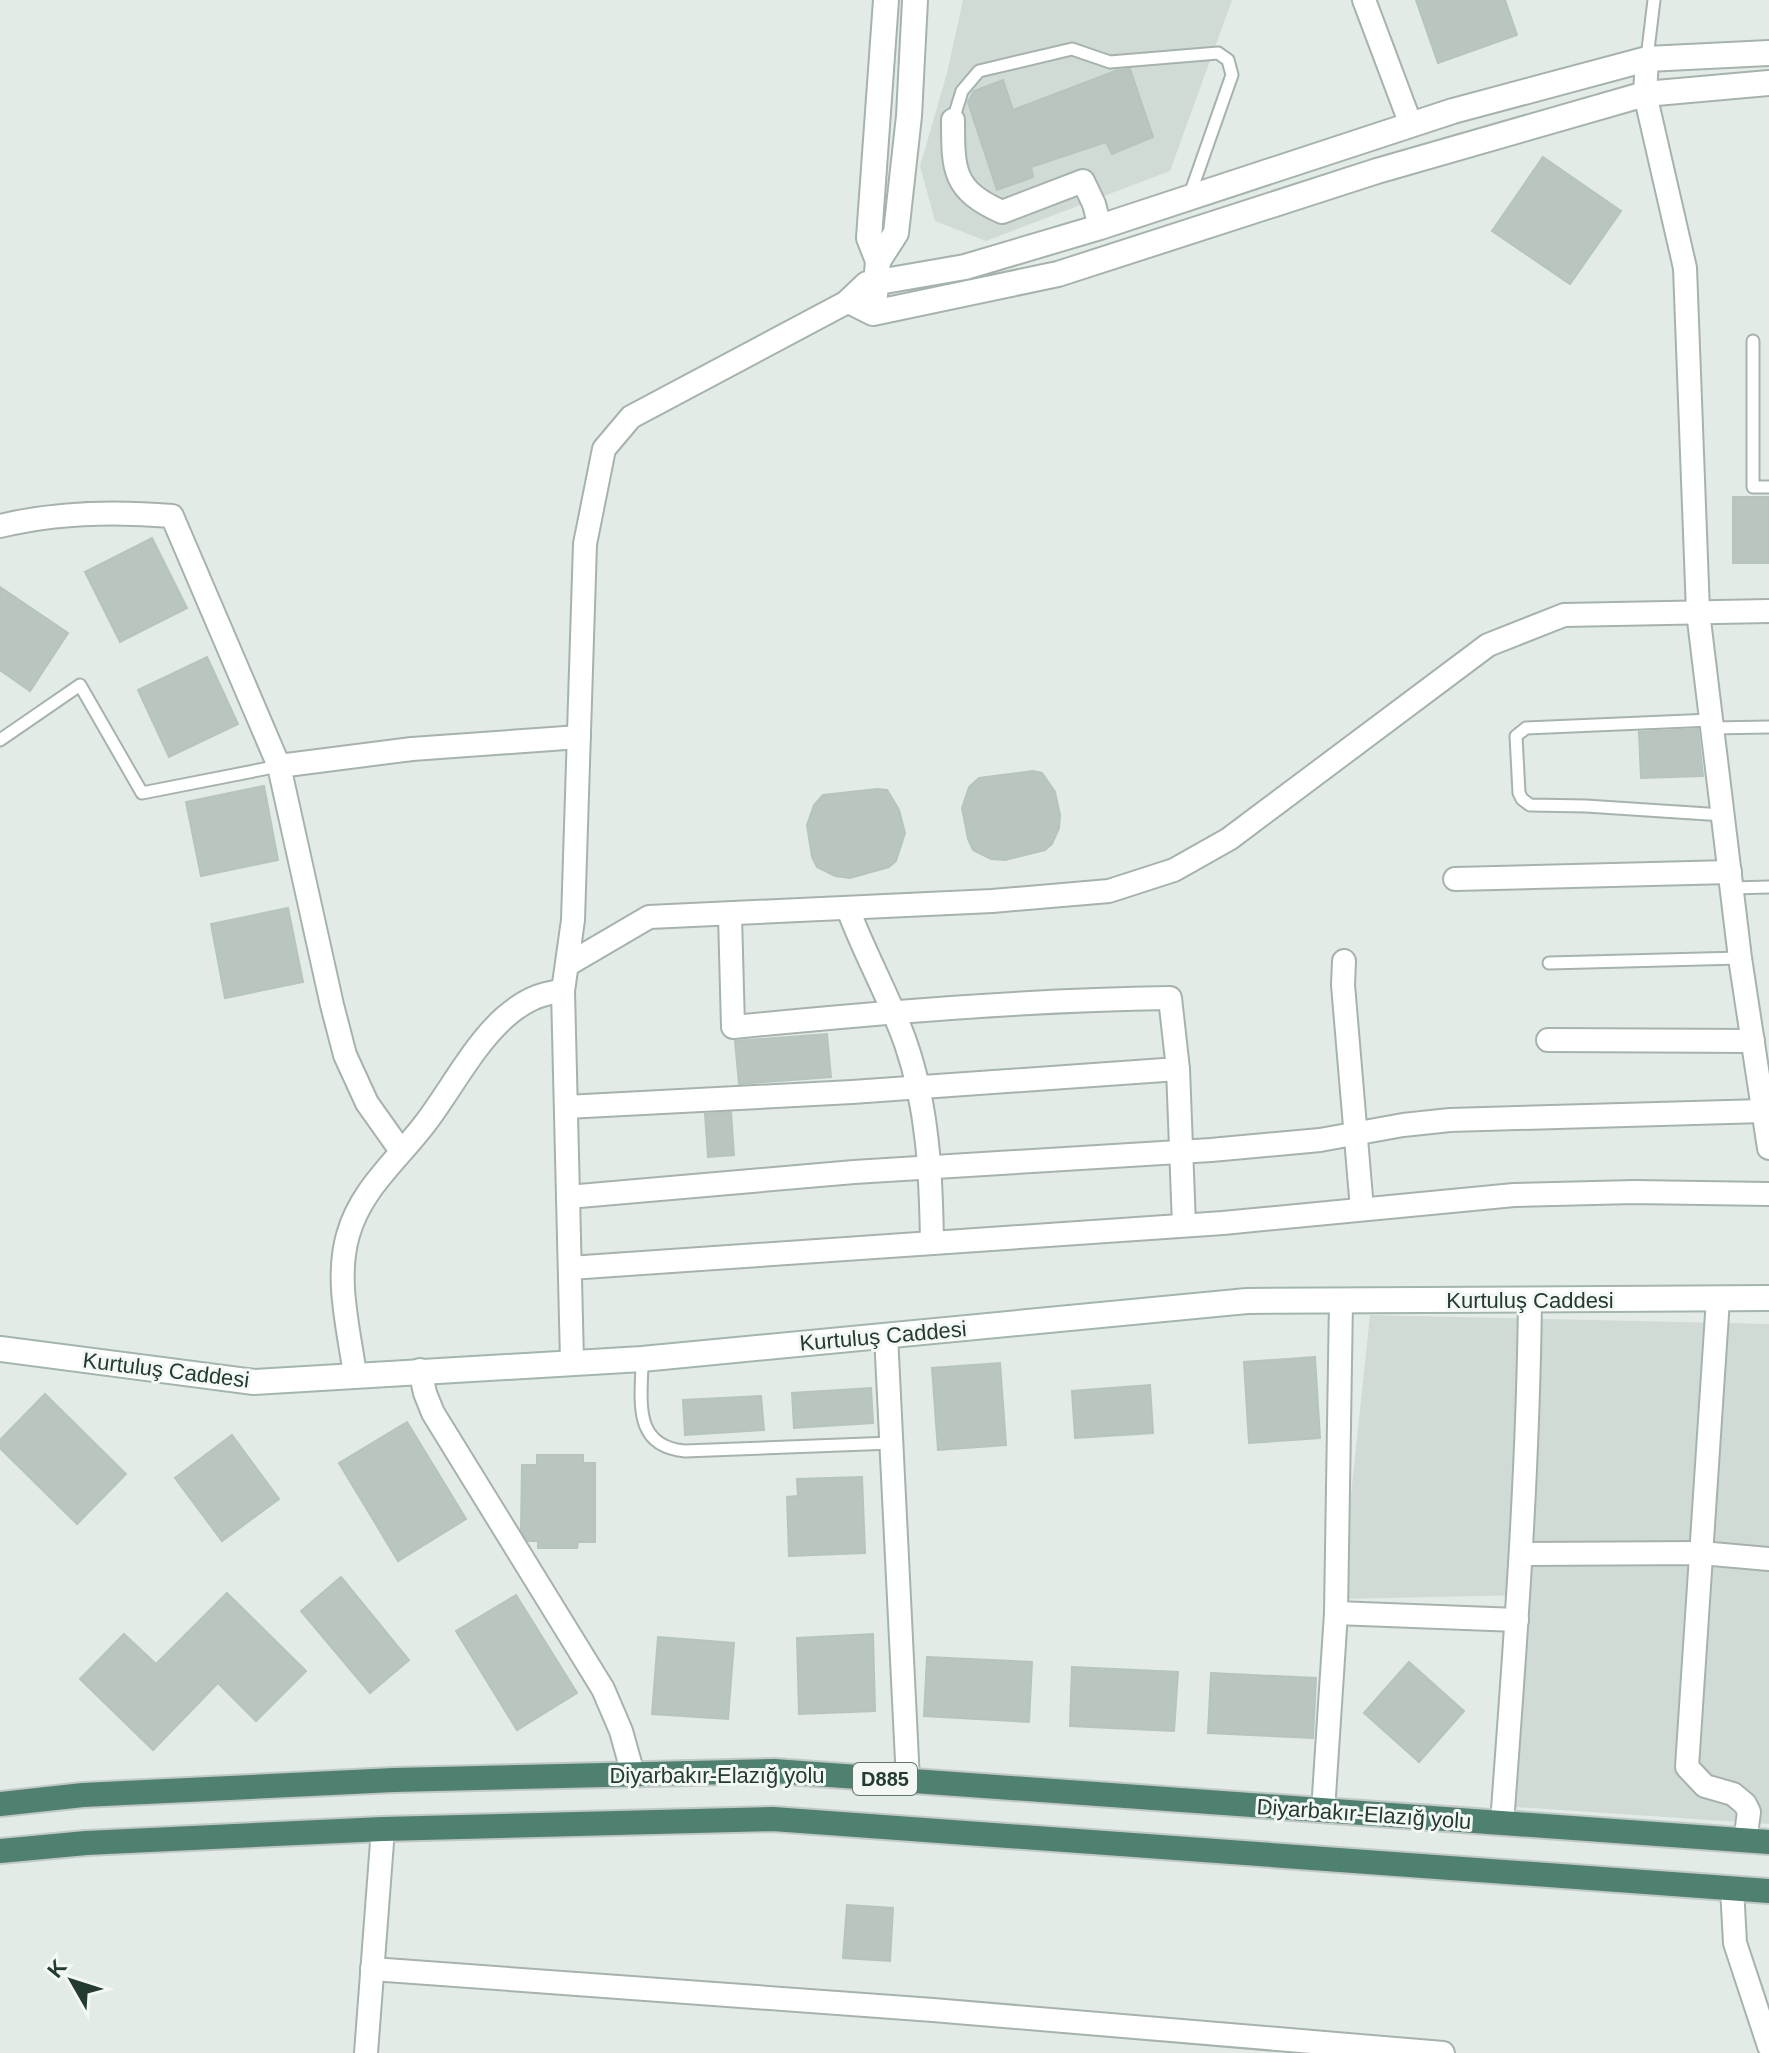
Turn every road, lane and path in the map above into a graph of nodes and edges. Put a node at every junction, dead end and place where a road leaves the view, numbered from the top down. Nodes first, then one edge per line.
1 (886, 0) edge
2 (915, 0) edge
3 (1364, 0) edge
4 (1654, 0) edge
5 (1769, 53) edge
6 (1647, 59) junction
7 (1769, 83) edge
8 (1645, 94) junction
9 (953, 120) joint
10 (1411, 125) junction
11 (1189, 198) junction
12 (1100, 227) junction
13 (877, 271) junction
14 (849, 301) junction
15 (873, 313) junction
16 (1753, 341) dead end
17 (1769, 487) edge
18 (0, 526) edge
19 (1769, 611) edge
20 (1698, 612) junction
21 (1712, 724) junction
22 (1769, 727) edge
23 (579, 737) junction
24 (0, 740) edge
25 (279, 766) junction
26 (1723, 815) junction
27 (1455, 879) dead end
28 (1731, 880) junction
29 (1769, 887) edge
30 (848, 909) junction
31 (730, 915) junction
32 (1740, 958) junction
33 (1344, 961) dead end
34 (1549, 963) dead end
35 (567, 965) junction
36 (563, 991) junction
37 (893, 1011) junction
38 (1548, 1040) dead end
39 (1761, 1041) edge
40 (1178, 1069) junction
41 (918, 1086) junction
42 (566, 1107) junction
43 (1766, 1120) edge
44 (1354, 1133) junction
45 (1769, 1148) edge
46 (401, 1151) junction
47 (1181, 1152) junction
48 (931, 1167) junction
49 (1769, 1194) edge
50 (568, 1197) junction
51 (1362, 1209) junction
52 (1184, 1225) junction
53 (932, 1243) junction
54 (570, 1268) junction
55 (1769, 1298) edge
56 (1718, 1299) junction
57 (1341, 1300) junction
58 (1530, 1300) junction
59 (886, 1335) junction
60 (0, 1349) edge
61 (642, 1359) junction
62 (572, 1361) junction
63 (420, 1370) junction
64 (355, 1375) junction
65 (892, 1443) junction
66 (1701, 1553) junction
67 (1521, 1554) junction
68 (1769, 1559) edge
69 (1336, 1613) junction
70 (1517, 1620) junction
71 (633, 1774) junction
72 (908, 1781) junction
73 (0, 1804) edge
74 (1323, 1811) junction
75 (1502, 1823) junction
76 (383, 1829) junction
77 (1757, 1842) edge
78 (0, 1851) edge
79 (1732, 1888) junction
80 (1769, 1891) edge
81 (372, 1969) junction
82 (1769, 2046) edge
83 (366, 2053) edge
84 (1443, 2053) edge

1 - 13 street
2 - 13 street
3 - 10 street
4 - 6 lane
5 - 6 street
6 - 8 street
6 - 10 street
7 - 8 street
8 - 15 street
8 - 20 street
9 - 11 lane
9 - 12 street
10 - 11 street
11 - 12 street
12 - 13 street
13 - 14 street
13 - 15 street
14 - 15 street
14 - 23 street
16 - 17 lane
18 - 25 street
19 - 20 street
20 - 21 street
20 - 30 street
21 - 22 lane
21 - 26 street
21 - 26 lane
23 - 25 street
23 - 35 street
24 - 25 lane
25 - 46 street
26 - 28 street
27 - 28 street
28 - 29 lane
28 - 32 street
30 - 31 street
30 - 37 street
31 - 35 street
31 - 37 street
32 - 34 lane
32 - 39 street
33 - 44 street
35 - 36 street
36 - 42 street
36 - 46 street
37 - 40 street
37 - 41 street
38 - 39 street
39 - 43 street
40 - 41 street
40 - 47 street
41 - 42 street
41 - 48 street
42 - 50 street
43 - 44 street
43 - 45 street
44 - 47 street
44 - 51 street
46 - 64 street
47 - 48 street
47 - 52 street
48 - 50 street
48 - 53 street
49 - 51 street
50 - 54 street
51 - 52 street
52 - 53 street
53 - 54 street
54 - 62 street
55 - 56 street, Kurtuluş Caddesi
56 - 58 street, Kurtuluş Caddesi
56 - 66 street
57 - 58 street, Kurtuluş Caddesi
57 - 59 street, Kurtuluş Caddesi
57 - 69 street
58 - 67 street
59 - 61 street, Kurtuluş Caddesi
59 - 65 street
60 - 64 street, Kurtuluş Caddesi
61 - 62 street, Kurtuluş Caddesi
61 - 65 lane
62 - 63 street, Kurtuluş Caddesi
63 - 64 street, Kurtuluş Caddesi
63 - 71 street
65 - 72 street
66 - 67 street
66 - 68 street
66 - 77 street
67 - 70 street
69 - 70 street
69 - 74 street
70 - 75 street
71 - 72 highway, Diyarbakır-Elazığ yolu / D885
71 - 73 highway, Diyarbakır-Elazığ yolu / D885
72 - 74 highway, Diyarbakır-Elazığ yolu / D885
74 - 75 highway, Diyarbakır-Elazığ yolu / D885
75 - 77 highway, Diyarbakır-Elazığ yolu / D885
76 - 78 highway, Diyarbakır-Elazığ yolu / D885
76 - 79 highway, Diyarbakır-Elazığ yolu / D885
76 - 81 street
79 - 80 highway, Diyarbakır-Elazığ yolu / D885
79 - 82 street
81 - 83 street
81 - 84 street

